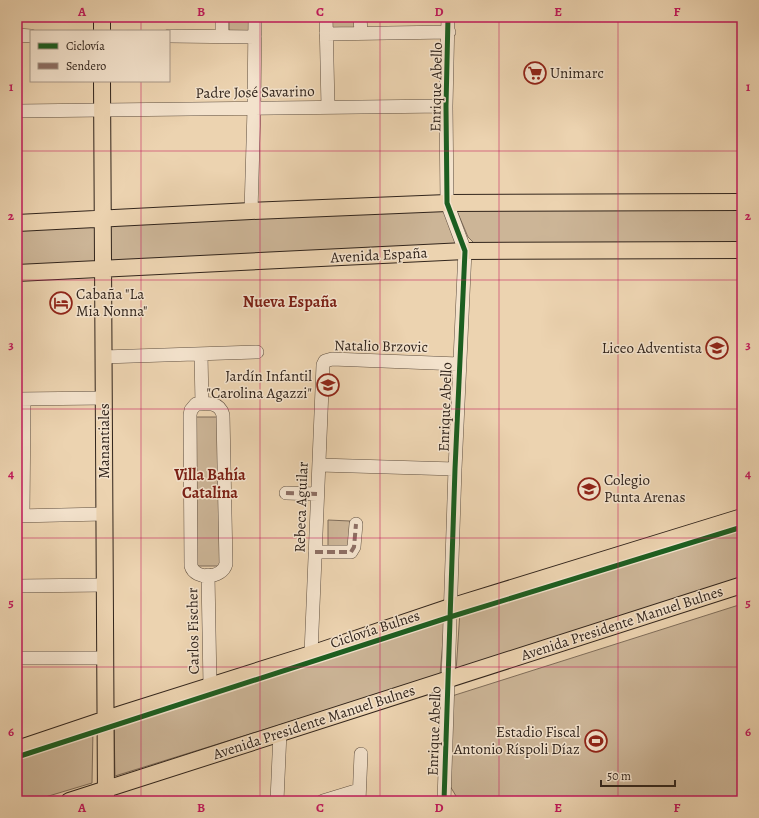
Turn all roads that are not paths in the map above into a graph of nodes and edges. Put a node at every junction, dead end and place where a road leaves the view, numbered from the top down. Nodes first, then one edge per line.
1 (102, 17) edge
2 (222, 17) edge
3 (254, 17) edge
4 (326, 17) edge
5 (360, 17) edge
6 (448, 17) edge
7 (102, 30) edge
8 (448, 32) junction
9 (361, 33) junction
10 (326, 34) junction
11 (17, 35) edge
12 (30, 36) edge
13 (170, 36) edge
14 (222, 36) junction
15 (255, 37) junction
16 (102, 82) edge
17 (446, 106) junction
18 (328, 107) junction
19 (254, 109) junction
20 (102, 110) junction
21 (17, 111) edge
22 (742, 202) edge
23 (447, 203) junction
24 (252, 211) junction
25 (103, 218) junction
26 (17, 223) edge
27 (742, 250) edge
28 (465, 251) junction
29 (103, 268) junction
30 (17, 273) edge
31 (257, 352) dead end
32 (201, 354) junction
33 (104, 357) junction
34 (325, 361) joint
35 (459, 364) junction
36 (104, 398) junction
37 (21, 399) edge
38 (202, 404) junction
39 (319, 465) junction
40 (455, 469) junction
41 (286, 493) dead end
42 (317, 494) junction
43 (104, 514) junction
44 (20, 516) edge
45 (742, 517) edge
46 (356, 524) dead end
47 (315, 552) junction
48 (208, 575) junction
49 (105, 585) junction
50 (742, 585) edge
51 (17, 586) edge
52 (450, 607) junction
53 (311, 654) junction
54 (17, 658) edge
55 (105, 658) junction
56 (448, 679) junction
57 (210, 686) junction
58 (106, 720) junction
59 (280, 732) junction
60 (17, 749) edge
61 (361, 754) dead end
62 (106, 795) edge
63 (359, 795) edge
64 (69, 801) edge
65 (277, 801) edge
66 (323, 801) edge
67 (444, 801) edge

1 - 7 main road
2 - 14 street
3 - 15 street
4 - 10 street
5 - 9 street
6 - 8 street, Enrique Abello
8 - 9 street
8 - 17 street, Enrique Abello
9 - 10 street
10 - 18 street
11 - 12 street
13 - 14 street
14 - 15 street
15 - 19 street
16 - 20 main road, Manantiales
17 - 18 street, Padre José Savarino
17 - 23 street, Enrique Abello
18 - 19 street, Padre José Savarino
19 - 20 street, Padre José Savarino
19 - 24 street
20 - 21 street, Padre José Savarino
20 - 25 main road, Manantiales
22 - 23 main road
23 - 24 main road
23 - 28 street, Enrique Abello
24 - 25 main road
25 - 26 main road
25 - 29 main road, Manantiales
27 - 28 main road, Avenida España
28 - 29 main road, Avenida España
28 - 35 street, Enrique Abello
29 - 30 main road, Avenida España
29 - 33 main road, Manantiales
31 - 32 street
32 - 33 street
32 - 38 street
33 - 36 main road, Manantiales
34 - 35 street, Natalio Brzovic
34 - 39 street, Rebeca Aguilar
35 - 40 street, Enrique Abello
36 - 37 street
36 - 43 main road, Manantiales
37 - 44 street
38 - 48 street, Carlos Fischer
38 - 48 street, Carlos Fischer
39 - 40 street
39 - 42 street, Rebeca Aguilar
40 - 52 street, Enrique Abello
41 - 42 street
42 - 47 street, Rebeca Aguilar
43 - 44 street
43 - 49 main road, Manantiales
45 - 52 main road
46 - 47 street
47 - 53 street, Rebeca Aguilar
48 - 57 street, Carlos Fischer
49 - 51 street
49 - 55 main road, Manantiales
50 - 56 main road, Avenida Presidente Manuel Bulnes
52 - 53 main road
52 - 56 street, Enrique Abello
53 - 57 main road
54 - 55 street
55 - 58 main road, Manantiales
56 - 59 main road, Avenida Presidente Manuel Bulnes
56 - 67 street, Enrique Abello
57 - 58 main road
58 - 60 main road
58 - 62 main road, Manantiales
59 - 62 main road, Avenida Presidente Manuel Bulnes
59 - 65 street
61 - 63 street
62 - 64 main road, Avenida Presidente Manuel Bulnes
63 - 66 street

